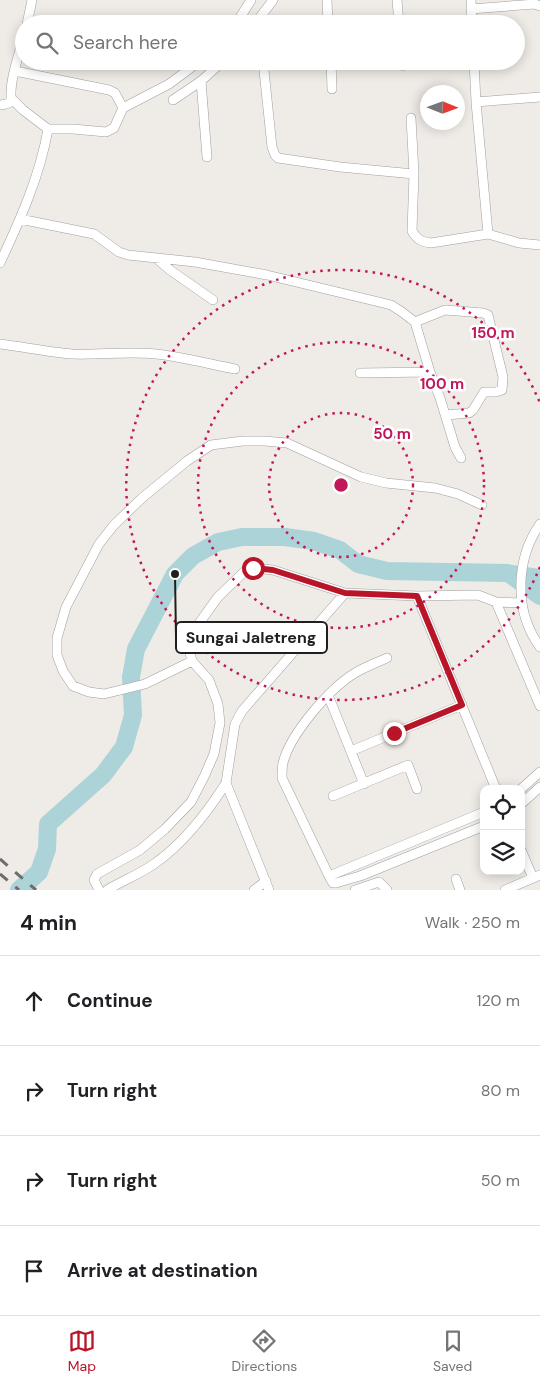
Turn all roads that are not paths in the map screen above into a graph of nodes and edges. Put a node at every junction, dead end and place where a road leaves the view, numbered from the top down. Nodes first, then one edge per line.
1 (32, 0) edge
2 (251, 0) edge
3 (272, 0) edge
4 (327, 0) edge
5 (397, 0) edge
6 (471, 4) edge
7 (540, 6) edge
8 (29, 15) edge
9 (242, 15) edge
10 (262, 15) edge
11 (328, 15) edge
12 (398, 15) edge
13 (188, 70) edge
14 (213, 70) edge
15 (264, 70) edge
16 (331, 70) edge
17 (474, 70) edge
18 (15, 71) joint
19 (201, 81) junction
20 (332, 89) dead end
21 (540, 97) edge
22 (173, 100) dead end
23 (12, 101) junction
24 (476, 102) junction
25 (0, 105) edge
26 (124, 108) junction
27 (411, 118) dead end
28 (48, 129) junction
29 (207, 157) dead end
30 (414, 174) junction
31 (20, 219) junction
32 (488, 234) junction
33 (540, 245) edge
34 (156, 258) junction
35 (0, 263) edge
36 (213, 300) dead end
37 (415, 322) junction
38 (0, 344) edge
39 (235, 369) dead end
40 (430, 372) junction
41 (360, 373) dead end
42 (446, 415) junction
43 (460, 458) dead end
44 (482, 505) dead end
45 (540, 524) edge
46 (345, 593) junction
47 (417, 596) junction
48 (496, 602) junction
49 (522, 604) junction
50 (540, 647) edge
51 (387, 658) dead end
52 (192, 661) junction
53 (328, 696) junction
54 (462, 705) junction
55 (540, 706) edge
56 (351, 752) junction
57 (540, 772) edge
58 (226, 783) junction
59 (364, 784) junction
60 (494, 785) edge
61 (525, 785) edge
62 (540, 787) edge
63 (417, 789) dead end
64 (333, 796) dead end
65 (525, 800) edge
66 (480, 814) edge
67 (480, 828) edge
68 (525, 857) edge
69 (328, 876) junction
70 (536, 876) edge
71 (456, 879) dead end
72 (267, 885) edge
73 (99, 890) edge
74 (107, 890) edge
75 (254, 890) edge
76 (355, 890) edge
77 (387, 890) edge
78 (460, 890) edge
79 (505, 890) edge

1 - 8 street
2 - 9 street
3 - 10 street
4 - 11 street
5 - 12 street
6 - 7 street
13 - 26 street
14 - 19 street
15 - 30 street
16 - 20 street
17 - 24 street
18 - 23 street
18 - 26 street
19 - 22 street
19 - 29 street
21 - 24 street
23 - 25 street
23 - 28 street
24 - 32 street
26 - 28 street
27 - 30 street
28 - 31 street
30 - 32 street
31 - 34 street
31 - 35 street
32 - 33 street
34 - 36 street
34 - 37 street
37 - 40 street
37 - 42 street
38 - 39 street
40 - 41 street
40 - 42 street
42 - 43 street
44 - 52 street
45 - 49 street
46 - 47 street
46 - 52 street
46 - 58 street
47 - 48 street
47 - 54 street
48 - 49 street
48 - 55 street
49 - 50 street
51 - 53 street
52 - 73 street
53 - 56 street
53 - 69 street
54 - 56 street
54 - 60 street
56 - 59 street
57 - 61 street
58 - 72 street
58 - 74 street
59 - 63 street
59 - 64 street
62 - 65 street
66 - 69 street
67 - 69 street
68 - 70 street
70 - 79 street
71 - 78 street
72 - 75 street
76 - 77 street

